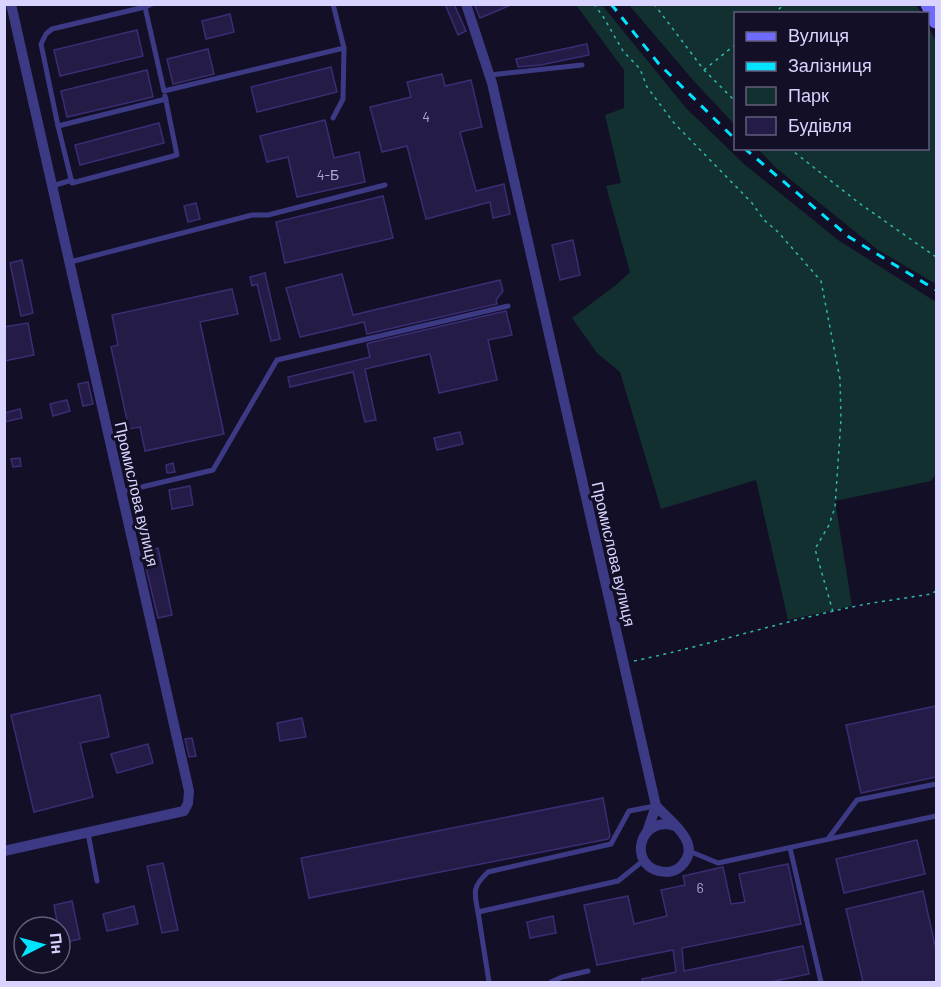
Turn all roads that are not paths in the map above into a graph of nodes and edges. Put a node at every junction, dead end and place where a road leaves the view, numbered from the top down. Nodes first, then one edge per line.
1 (152, 4) edge
2 (333, 4) edge
3 (466, 4) edge
4 (928, 4) edge
5 (9, 7) edge
6 (145, 7) junction
7 (936, 21) edge
8 (344, 48) junction
9 (582, 65) dead end
10 (490, 75) junction
11 (164, 91) junction
12 (166, 99) junction
13 (333, 118) dead end
14 (58, 126) junction
15 (72, 180) junction
16 (385, 185) dead end
17 (52, 186) junction
18 (70, 261) junction
19 (508, 306) dead end
20 (121, 492) junction
21 (936, 784) edge
22 (656, 806) junction
23 (936, 816) edge
24 (675, 826) junction
25 (647, 832) junction
26 (88, 833) junction
27 (828, 839) junction
28 (790, 848) junction
29 (4, 851) edge
30 (689, 851) junction
31 (644, 860) junction
32 (97, 881) dead end
33 (478, 912) junction
34 (588, 971) dead end
35 (489, 982) edge
36 (551, 982) edge
37 (821, 982) edge

1 - 6 lane
2 - 8 lane
3 - 10 street, Промислова вулиця
4 - 7 main road
5 - 17 street, Промислова вулиця
6 - 11 lane
6 - 14 lane
8 - 11 lane
8 - 13 lane
9 - 10 lane
10 - 22 street, Промислова вулиця
11 - 12 lane
12 - 14 lane
12 - 15 lane
14 - 15 lane
15 - 17 lane
16 - 18 lane
17 - 18 street, Промислова вулиця
18 - 20 street, Промислова вулиця
19 - 20 lane
20 - 26 street, Промислова вулиця
21 - 27 lane
22 - 24 street
22 - 25 street
22 - 33 lane
23 - 27 lane
24 - 25 street
24 - 30 street
25 - 31 street
26 - 29 street, Промислова вулиця
26 - 32 lane
27 - 28 lane
28 - 30 lane
28 - 37 lane
30 - 31 street
31 - 33 lane
33 - 35 lane
34 - 36 lane

